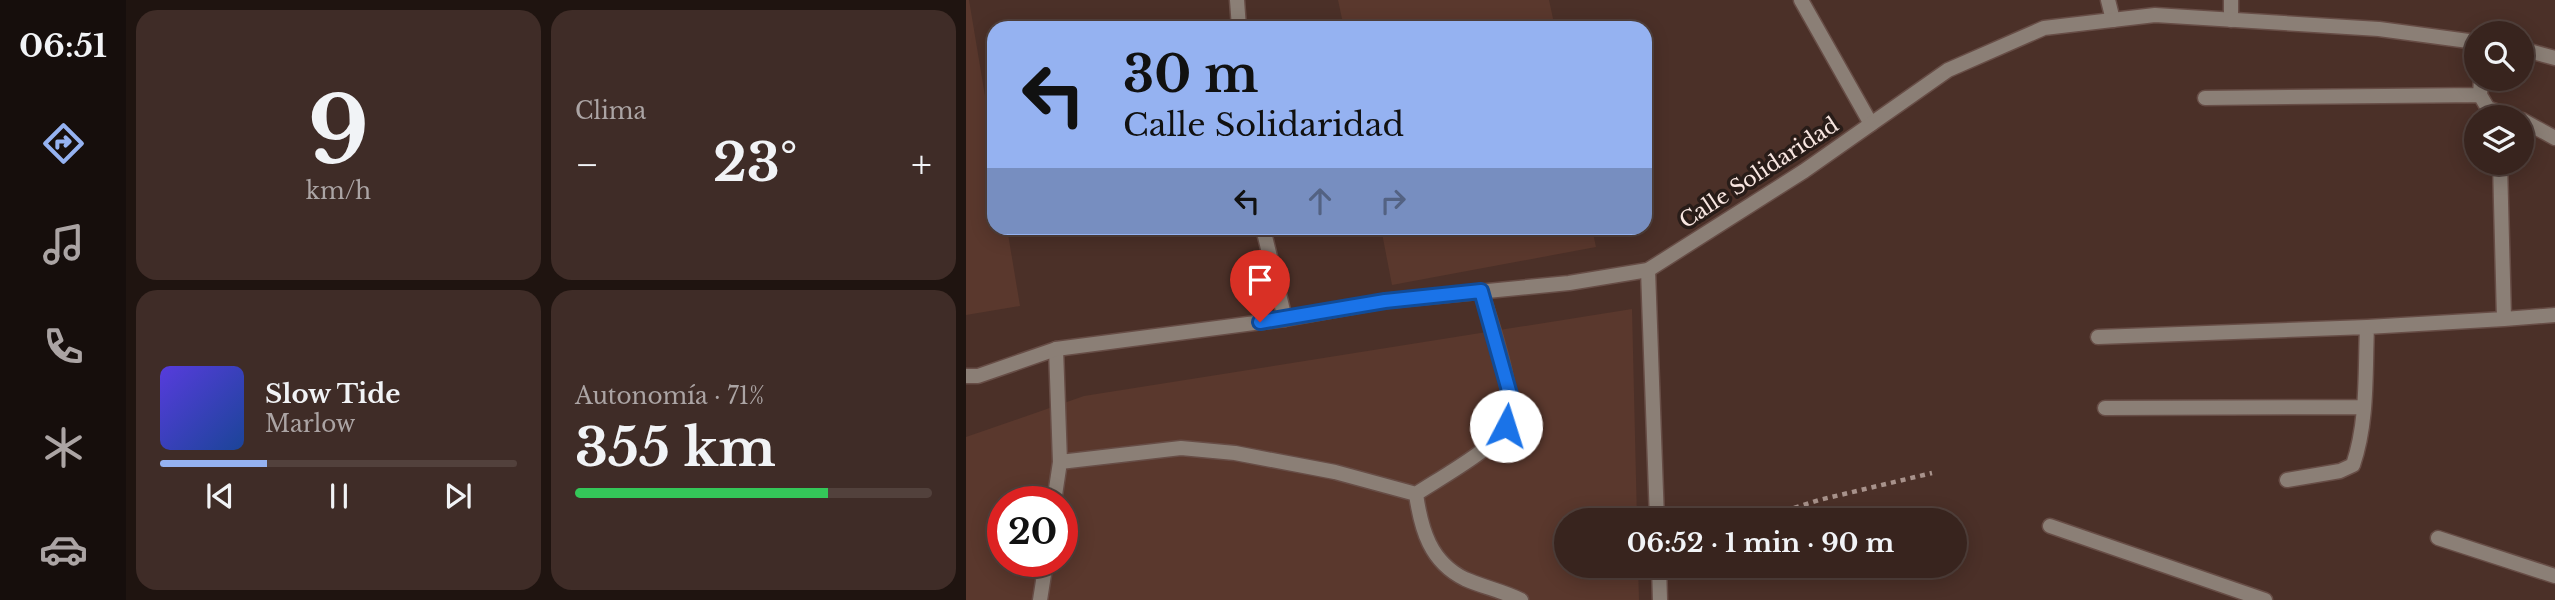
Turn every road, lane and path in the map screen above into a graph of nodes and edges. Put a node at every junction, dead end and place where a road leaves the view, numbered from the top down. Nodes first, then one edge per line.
1 (1237, 0) edge
2 (1801, 0) edge
3 (2108, 0) edge
4 (2231, 0) edge
5 (2113, 20) junction
6 (2231, 20) junction
7 (1238, 21) edge
8 (2464, 40) edge
9 (2534, 52) edge
10 (2555, 58) edge
11 (2480, 91) edge
12 (2480, 95) junction
13 (2205, 97) dead end
14 (2487, 105) edge
15 (1871, 124) junction
16 (2534, 127) edge
17 (2555, 138) edge
18 (2500, 175) edge
19 (1265, 235) edge
20 (1648, 270) junction
21 (1481, 291) junction
22 (2555, 315) edge
23 (1285, 319) junction
24 (2504, 319) junction
25 (2367, 327) junction
26 (2098, 337) dead end
27 (1056, 349) junction
28 (966, 376) edge
29 (2364, 407) junction
30 (2105, 408) dead end
31 (1060, 462) junction
32 (1932, 473) dead end
33 (2287, 480) dead end
34 (1056, 486) edge
35 (1416, 494) junction
36 (1657, 508) edge
37 (1794, 508) edge
38 (2050, 526) dead end
39 (2438, 538) dead end
40 (2555, 576) edge
41 (1043, 577) edge
42 (1659, 578) edge
43 (1040, 600) edge
44 (1521, 600) edge
45 (1660, 600) edge
46 (2265, 600) edge

1 - 7 street
2 - 15 street
3 - 5 street
4 - 6 street
5 - 6 street, Calle Solidaridad
5 - 15 street, Calle Solidaridad
6 - 8 street, Calle Solidaridad
9 - 10 street
11 - 12 street
12 - 13 street
12 - 14 street
15 - 20 street, Calle Solidaridad
16 - 17 street
18 - 24 street
19 - 23 street
20 - 21 street, Calle Solidaridad
20 - 36 street
21 - 23 street, Calle Solidaridad
21 - 35 street
22 - 24 street
23 - 27 street, Calle Solidaridad
24 - 25 street
25 - 26 street
25 - 29 street
27 - 28 street, Calle Solidaridad
27 - 31 street
29 - 30 street
29 - 33 street
31 - 34 street
31 - 35 street
32 - 37 path
35 - 44 street
38 - 46 street
39 - 40 street
41 - 43 street
42 - 45 street

